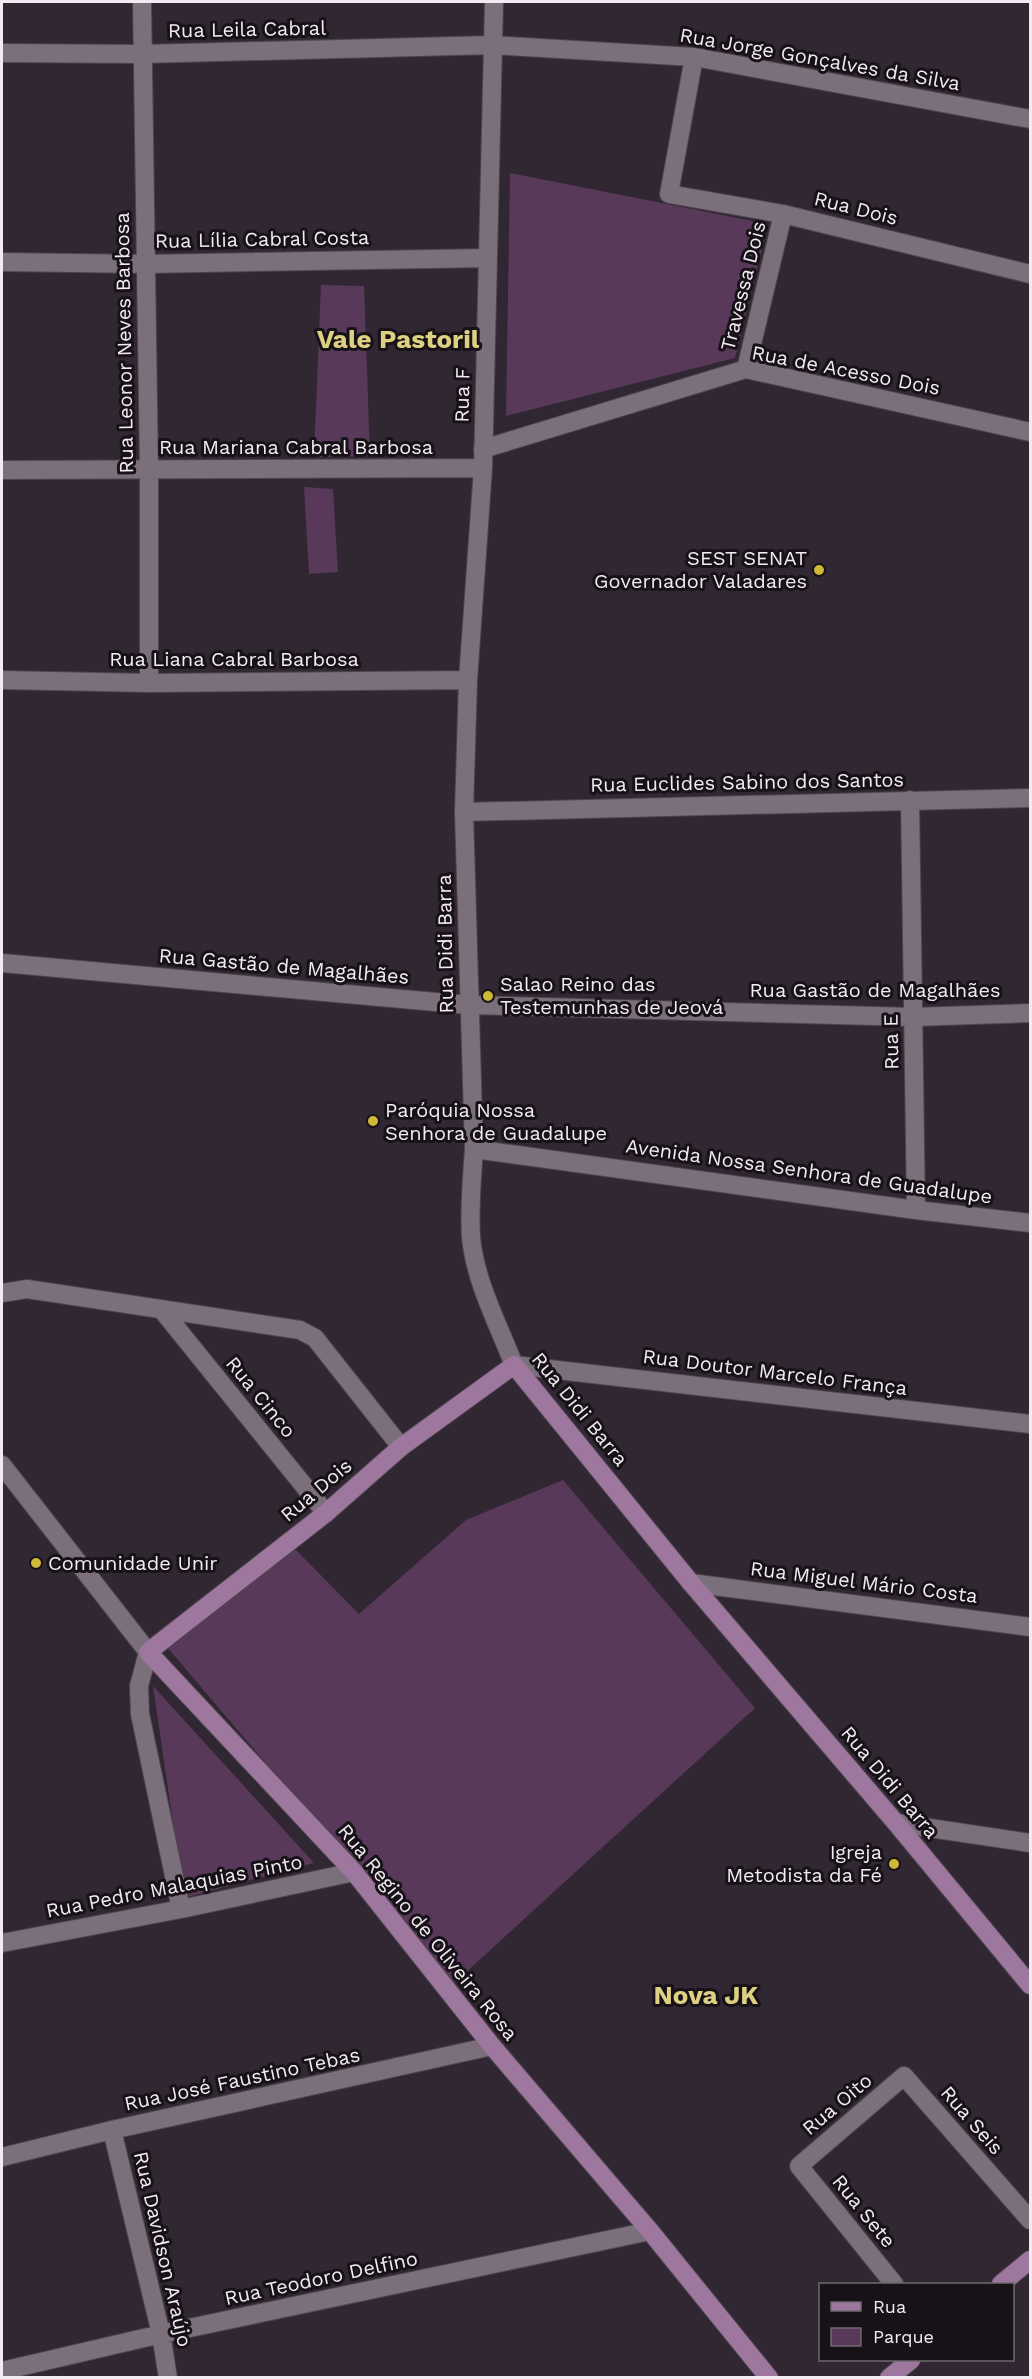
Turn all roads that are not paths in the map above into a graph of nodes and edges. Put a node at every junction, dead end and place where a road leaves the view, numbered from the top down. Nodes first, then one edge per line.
1 (142, 2) edge
2 (494, 2) edge
3 (493, 45) junction
4 (2, 53) edge
5 (142, 54) junction
6 (694, 57) junction
7 (1030, 119) edge
8 (783, 214) junction
9 (486, 258) junction
10 (2, 262) edge
11 (146, 264) junction
12 (1030, 274) edge
13 (746, 369) junction
14 (1030, 432) edge
15 (483, 450) junction
16 (483, 468) junction
17 (2, 470) edge
18 (149, 470) junction
19 (2, 680) edge
20 (468, 680) junction
21 (149, 683) junction
22 (1030, 798) edge
23 (910, 800) junction
24 (464, 812) junction
25 (2, 963) edge
26 (469, 1005) junction
27 (1030, 1013) edge
28 (913, 1017) junction
29 (474, 1149) junction
30 (915, 1210) junction
31 (1030, 1223) edge
32 (2, 1293) edge
33 (162, 1310) junction
34 (514, 1365) junction
35 (1030, 1424) edge
36 (401, 1447) junction
37 (2, 1465) edge
38 (326, 1513) junction
39 (691, 1583) junction
40 (1030, 1627) edge
41 (148, 1652) junction
42 (896, 1823) junction
43 (1030, 1843) edge
44 (354, 1872) junction
45 (181, 1909) junction
46 (2, 1943) edge
47 (1030, 1984) edge
48 (492, 2046) junction
49 (904, 2076) joint
50 (112, 2130) junction
51 (2, 2157) edge
52 (799, 2166) joint
53 (1030, 2220) edge
54 (650, 2231) junction
55 (1030, 2260) edge
56 (893, 2283) edge
57 (1002, 2283) edge
58 (161, 2334) junction
59 (910, 2361) edge
60 (2, 2371) edge
61 (168, 2378) edge
62 (769, 2378) edge
63 (890, 2378) edge

1 - 5 street, Rua Leonor Neves Barbosa
2 - 3 street, Rua F
3 - 5 street, Rua Leila Cabral
3 - 6 street, Rua Jorge Gonçalves da Silva
3 - 9 street, Rua F
4 - 5 street, Rua Leila Cabral
5 - 11 street, Rua Leonor Neves Barbosa
6 - 7 street, Rua Jorge Gonçalves da Silva
6 - 8 street, Rua Dois
8 - 12 street, Rua Dois
8 - 13 street, Travessa Dois
9 - 11 street, Rua Lília Cabral Costa
9 - 15 street, Rua F
10 - 11 street, Rua Lília Cabral Costa
11 - 18 street, Rua Leonor Neves Barbosa
13 - 14 street, Rua de Acesso Dois
13 - 15 street, Rua de Acesso Dois
15 - 16 street, Rua F
16 - 18 street, Rua Mariana Cabral Barbosa
16 - 20 street, Rua F
17 - 18 street, Rua Mariana Cabral Barbosa
18 - 21 street, Rua Leonor Neves Barbosa
19 - 21 street, Rua Liana Cabral Barbosa
20 - 21 street, Rua Liana Cabral Barbosa
20 - 24 street, Rua Didi Barra
22 - 23 street, Rua Euclides Sabino dos Santos
23 - 24 street, Rua Euclides Sabino dos Santos
23 - 28 street, Rua E
24 - 26 street, Rua Didi Barra
25 - 26 street, Rua Gastão de Magalhães
26 - 28 street, Rua Gastão de Magalhães
26 - 29 street, Rua Didi Barra
27 - 28 street, Rua Gastão de Magalhães
28 - 30 street, Rua E
29 - 30 street, Avenida Nossa Senhora de Guadalupe
29 - 34 street, Rua Didi Barra
30 - 31 street, Avenida Nossa Senhora de Guadalupe
32 - 33 street
33 - 36 street
33 - 38 street, Rua Cinco
34 - 35 street, Rua Doutor Marcelo França
34 - 36 street, Rua Dois
34 - 39 street, Rua Didi Barra
36 - 38 street, Rua Dois
37 - 41 street, Rua Regino de Oliveira Rosa
38 - 41 street, Rua Dois
39 - 40 street, Rua Miguel Mário Costa
39 - 42 street, Rua Didi Barra
41 - 44 street, Rua Regino de Oliveira Rosa
41 - 45 street
42 - 43 street
42 - 47 street, Rua Didi Barra
44 - 45 street, Rua Pedro Malaquias Pinto
44 - 48 street, Rua Regino de Oliveira Rosa
45 - 46 street, Rua Pedro Malaquias Pinto
48 - 50 street, Rua José Faustino Tebas
48 - 54 street, Rua Regino de Oliveira Rosa
49 - 52 street, Rua Oito
49 - 53 street, Rua Seis
50 - 51 street, Rua José Faustino Tebas
50 - 58 street, Rua Davidson Araújo
52 - 56 street, Rua Sete
54 - 58 street, Rua Teodoro Delfino
54 - 62 street, Rua Regino de Oliveira Rosa
55 - 57 street
58 - 60 street, Rua Teodoro Delfino
58 - 61 street, Rua Davidson Araújo
59 - 63 street

